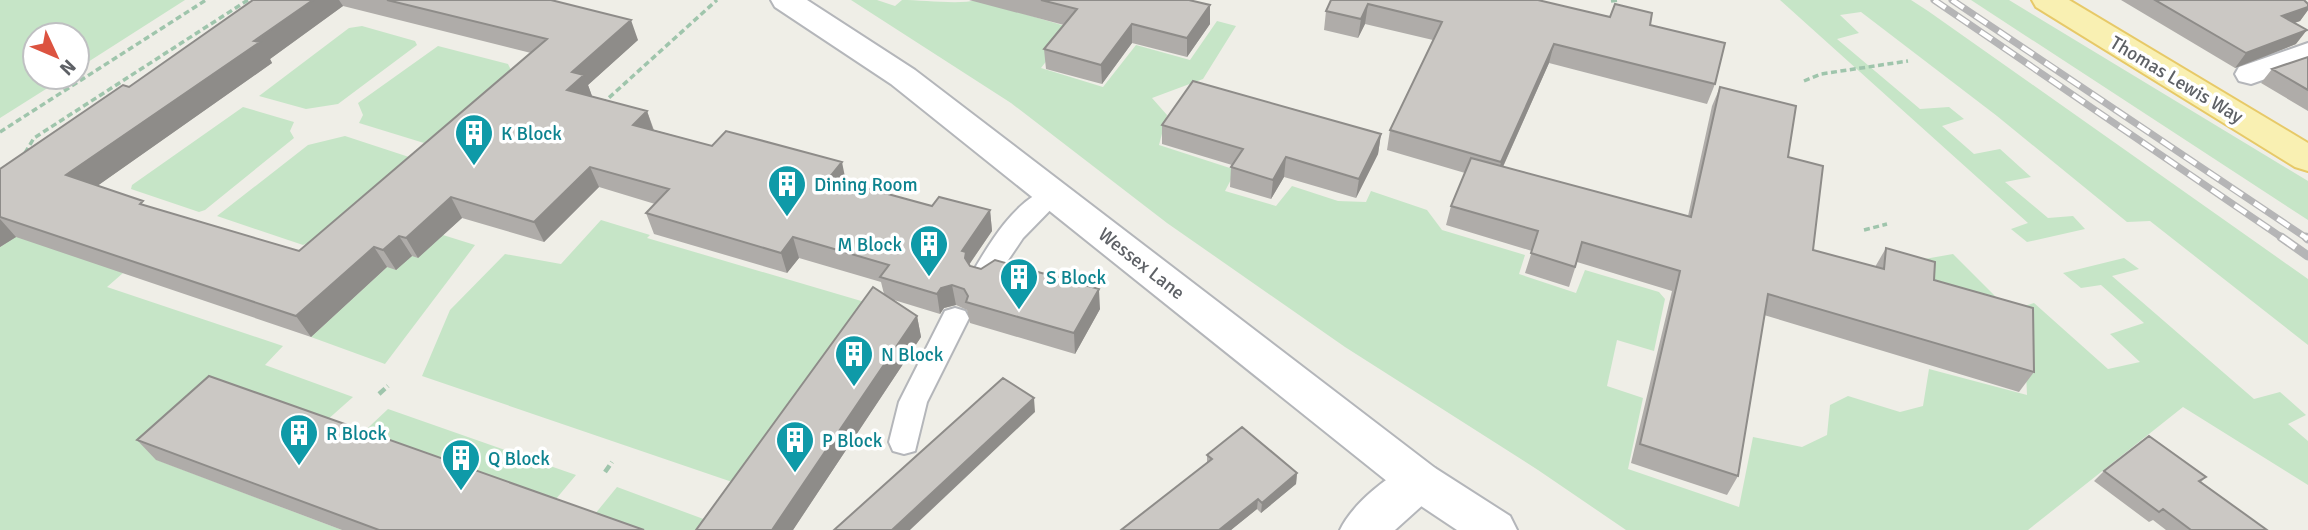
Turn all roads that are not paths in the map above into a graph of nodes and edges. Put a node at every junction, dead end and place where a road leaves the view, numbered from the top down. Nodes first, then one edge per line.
1 (786, 0) edge
2 (2047, 0) edge
3 (2308, 53) edge
4 (2251, 74) dead end
5 (2308, 159) edge
6 (1053, 195) junction
7 (983, 276) edge
8 (955, 318) dead end
9 (904, 442) dead end
10 (1419, 481) junction
11 (1363, 530) edge
12 (1494, 530) edge

1 - 6 street, Wessex Lane
2 - 5 main road, Thomas Lewis Way
3 - 4 street
6 - 7 lane
6 - 10 street, Wessex Lane
8 - 9 lane
10 - 11 street
10 - 12 street, Wessex Lane

